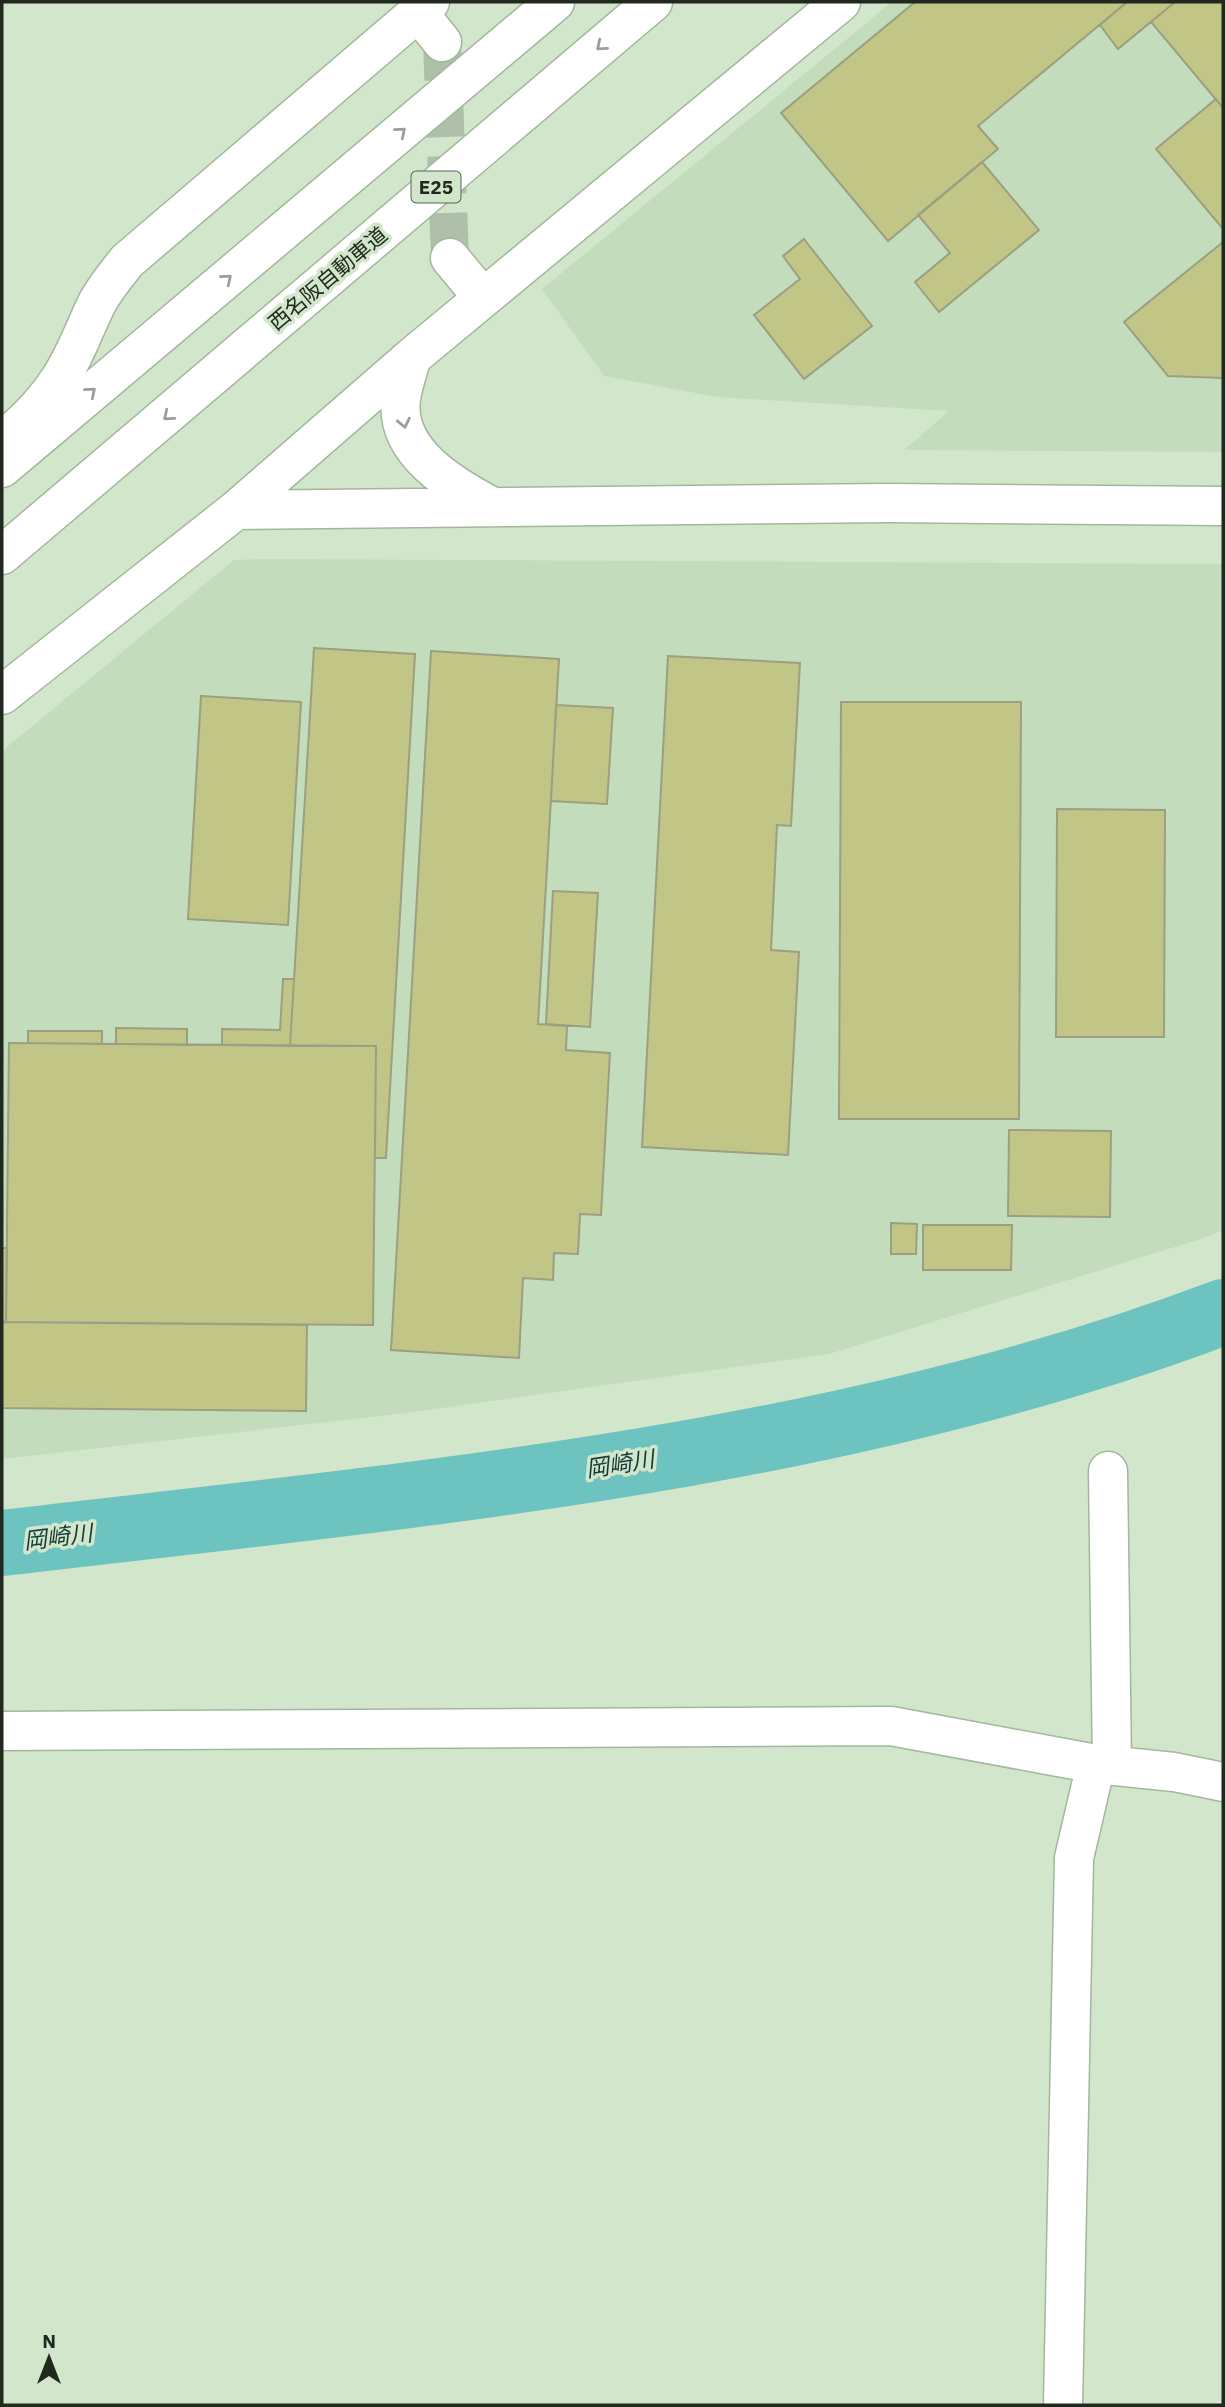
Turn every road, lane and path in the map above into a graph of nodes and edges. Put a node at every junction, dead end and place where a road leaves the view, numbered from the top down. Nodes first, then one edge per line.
1 (555, 2) edge
2 (653, 2) edge
3 (841, 2) edge
4 (424, 7) edge
5 (442, 42) tunnel mouth
6 (450, 258) tunnel mouth
7 (483, 298) junction
8 (412, 357) junction
9 (2, 442) edge
10 (2, 468) edge
11 (1223, 506) edge
12 (493, 507) junction
13 (236, 510) junction
14 (2, 555) edge
15 (2, 695) edge
16 (1108, 1471) dead end
17 (2, 1731) edge
18 (1104, 1764) junction
19 (1223, 1782) edge
20 (1063, 2405) edge

10 -> 1 main road
2 -> 14 main road, 西名阪自動車道 / E25
3 - 7 main road
4 - 5 main road
4 - 9 main road
6 - 7 main road
7 - 8 main road
8 -> 12 main road
8 - 13 main road
11 - 12 main road
12 - 13 main road
13 - 15 main road
16 - 18 main road
17 - 18 main road
18 - 19 main road
18 - 20 main road

